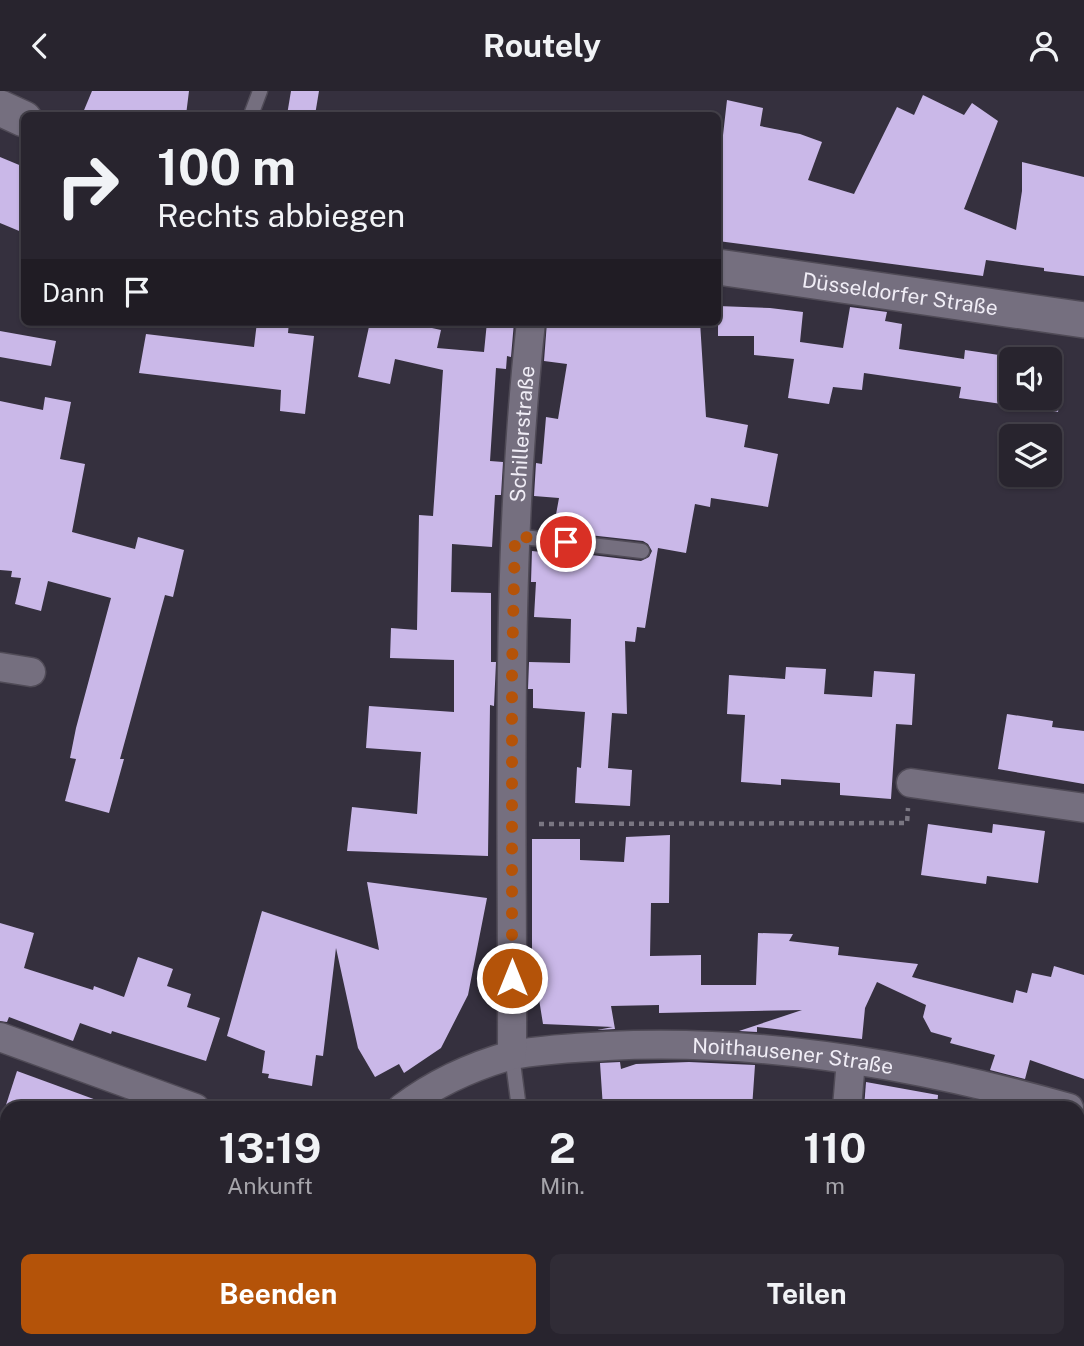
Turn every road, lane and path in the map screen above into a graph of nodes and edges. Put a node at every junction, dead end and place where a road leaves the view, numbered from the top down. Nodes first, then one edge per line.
1 (260, 91) edge
2 (0, 108) edge
3 (252, 112) edge
4 (21, 117) edge
5 (721, 267) edge
6 (1084, 320) edge
7 (531, 326) edge
8 (515, 536) junction
9 (642, 551) dead end
10 (0, 667) edge
11 (32, 672) dead end
12 (911, 783) joint
13 (1084, 808) edge
14 (513, 824) junction
15 (0, 1037) edge
16 (512, 1055) junction
17 (850, 1060) junction
18 (176, 1101) edge
19 (412, 1101) edge
20 (518, 1101) edge
21 (847, 1101) edge
22 (1042, 1101) edge

1 - 3 lane
2 - 4 street
5 - 6 street, Düsseldorfer Straße
7 - 8 street, Schillerstraße
8 - 9 lane
8 - 14 street, Schillerstraße
10 - 11 street
12 - 13 street
12 - 14 path
14 - 16 street, Schillerstraße
15 - 18 street
16 - 17 street, Noithausener Straße
16 - 19 street
16 - 20 lane
17 - 21 street
17 - 22 street, Noithausener Straße

